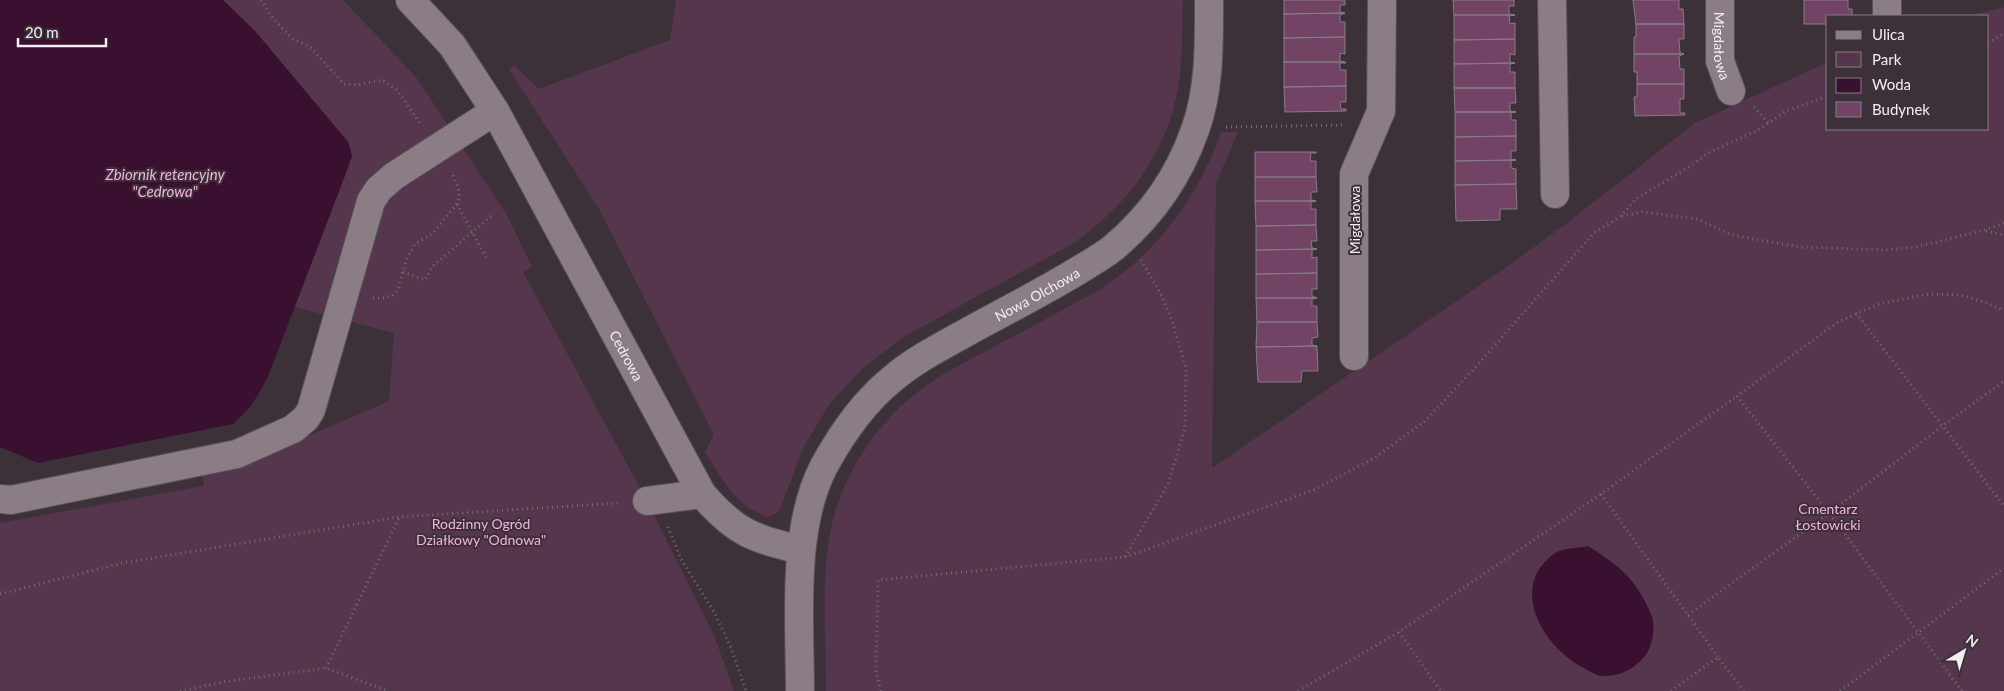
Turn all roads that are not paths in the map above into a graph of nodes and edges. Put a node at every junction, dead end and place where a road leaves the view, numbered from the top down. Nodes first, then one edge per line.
1 (410, 0) edge
2 (1209, 0) edge
3 (1382, 0) edge
4 (1552, 0) edge
5 (1720, 0) edge
6 (1887, 0) edge
7 (1887, 15) edge
8 (1731, 91) dead end
9 (495, 111) junction
10 (1555, 194) dead end
11 (1354, 356) dead end
12 (702, 494) junction
13 (0, 499) edge
14 (655, 511) road end
15 (801, 550) junction
16 (800, 691) edge

1 - 9 street, Cedrowa
2 - 15 street, Nowa Olchowa
3 - 11 street, Migdałowa
4 - 10 street
5 - 8 street, Migdałowa
6 - 7 street
9 - 12 street, Cedrowa
9 - 13 street
12 - 14 street
12 - 15 street, Cedrowa
15 - 16 street

